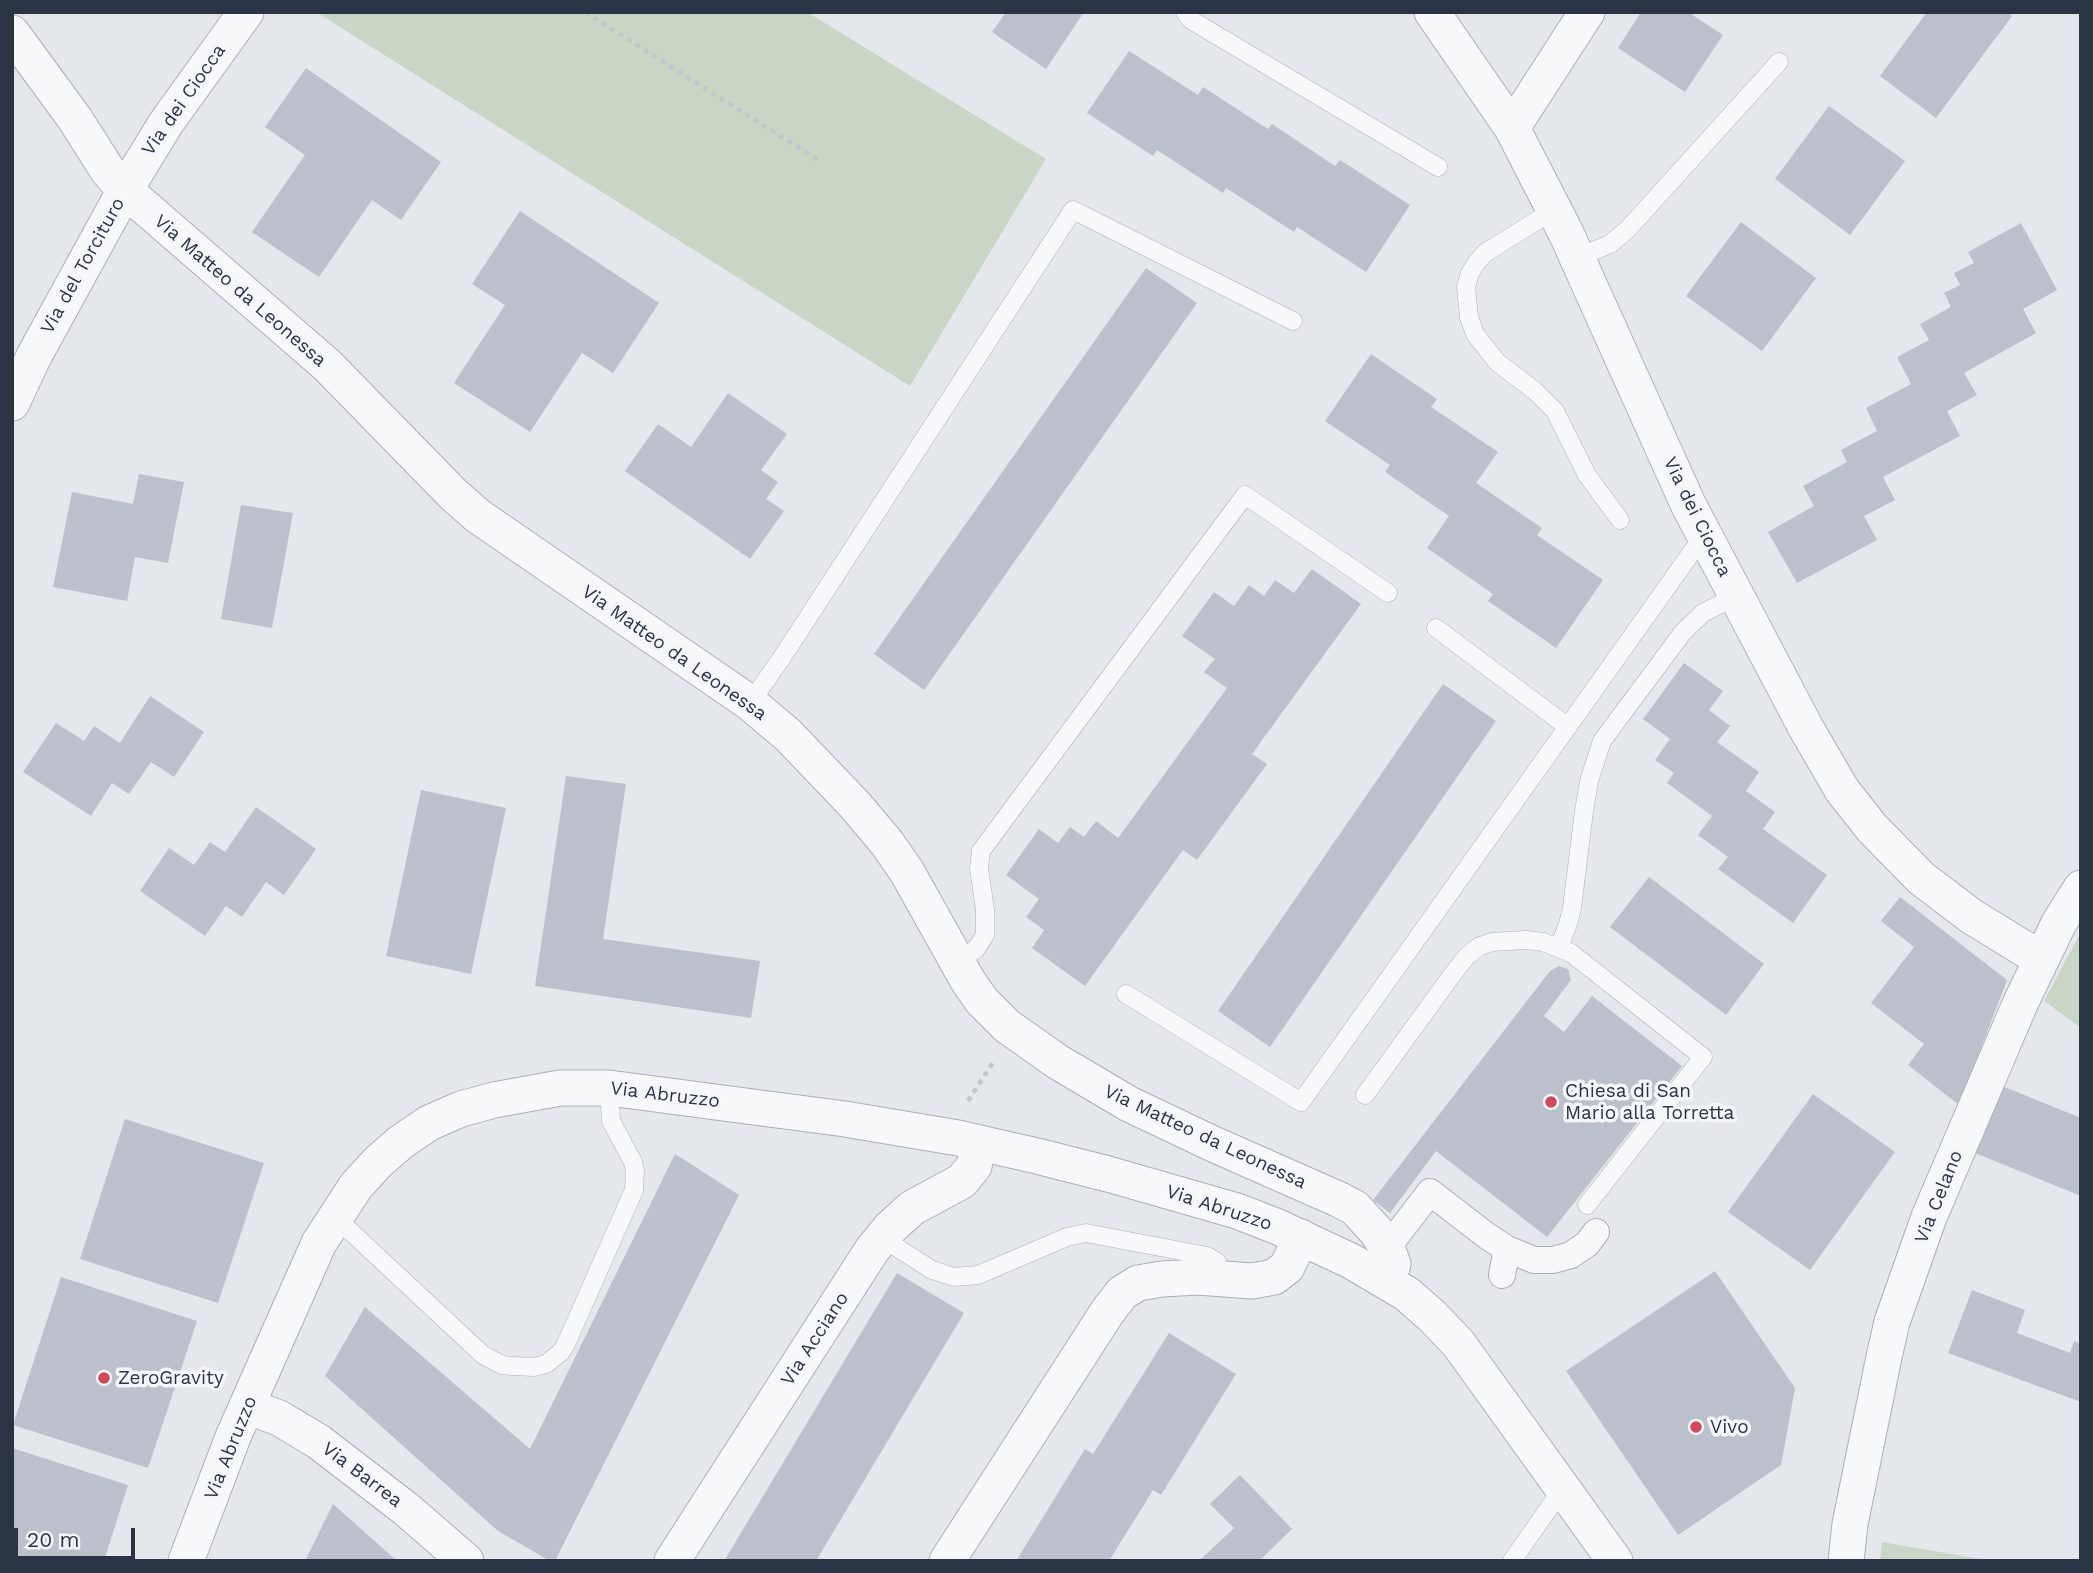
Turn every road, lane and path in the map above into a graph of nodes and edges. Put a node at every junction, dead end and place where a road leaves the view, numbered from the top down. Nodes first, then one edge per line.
1 (246, 12) edge
2 (584, 12) edge
3 (1185, 12) edge
4 (1432, 12) edge
5 (1587, 12) edge
6 (12, 33) edge
7 (1779, 62) dead end
8 (1512, 128) junction
9 (818, 160) dead end
10 (1438, 167) dead end
11 (125, 190) junction
12 (1554, 210) junction
13 (1577, 258) junction
14 (1293, 321) dead end
15 (12, 402) edge
16 (1620, 520) dead end
17 (1704, 535) junction
18 (1388, 593) dead end
19 (1736, 596) junction
20 (1436, 628) dead end
21 (750, 703) junction
22 (1568, 727) junction
23 (2081, 888) edge
24 (1559, 947) junction
25 (2041, 959) junction
26 (957, 962) junction
27 (1126, 993) dead end
28 (1014, 1032) junction
29 (609, 1088) junction
30 (1365, 1095) dead end
31 (969, 1141) junction
32 (1587, 1205) dead end
33 (335, 1217) junction
34 (1596, 1232) dead end
35 (1301, 1237) junction
36 (882, 1238) junction
37 (1507, 1249) junction
38 (1387, 1265) junction
39 (1502, 1275) dead end
40 (1218, 1279) junction
41 (247, 1406) junction
42 (1563, 1488) junction
43 (1850, 1524) junction
44 (186, 1561) edge
45 (466, 1561) edge
46 (672, 1561) edge
47 (947, 1561) edge
48 (1512, 1561) edge
49 (1615, 1561) edge
50 (1836, 1561) edge
51 (1846, 1561) edge

1 - 11 street, Via dei Ciocca
2 - 9 path
3 - 10 lane
4 - 8 street, Via dei Ciocca
5 - 8 street
6 - 11 street, Via del Torcituro
7 - 13 lane
8 - 12 street, Via dei Ciocca
11 - 15 street, Via del Torcituro
11 - 21 street, Via Matteo da Leonessa
12 - 13 street, Via dei Ciocca
12 - 16 lane
13 - 17 street, Via dei Ciocca
14 - 21 lane
17 - 19 street, Via dei Ciocca
17 - 22 lane
18 - 26 lane
19 - 24 lane
19 - 25 street, Via dei Ciocca
20 - 22 lane
21 - 26 street, Via Matteo da Leonessa
22 - 27 lane
23 - 25 street, Via Celano
24 - 30 lane
24 - 32 lane
25 - 43 street, Via Celano
26 - 28 street, Via Matteo da Leonessa
28 - 31 path
28 - 38 street, Via Matteo da Leonessa
29 - 31 street, Via Abruzzo
29 - 33 street, Via Abruzzo
29 - 33 lane
31 - 35 street, Via Abruzzo
31 - 36 street, Via Acciano
33 - 41 street, Via Abruzzo
34 - 37 street
35 - 38 street, Via Abruzzo
35 - 40 street
36 - 40 lane
36 - 46 street, Via Acciano
37 - 38 street
37 - 39 street
38 - 42 street, Via Matteo da Leonessa
40 - 47 street
41 - 44 street, Via Abruzzo
41 - 45 street, Via Barrea
42 - 48 lane
42 - 49 street, Via Matteo da Leonessa
43 - 50 street, Via Celano
43 - 51 street, Via Celano

